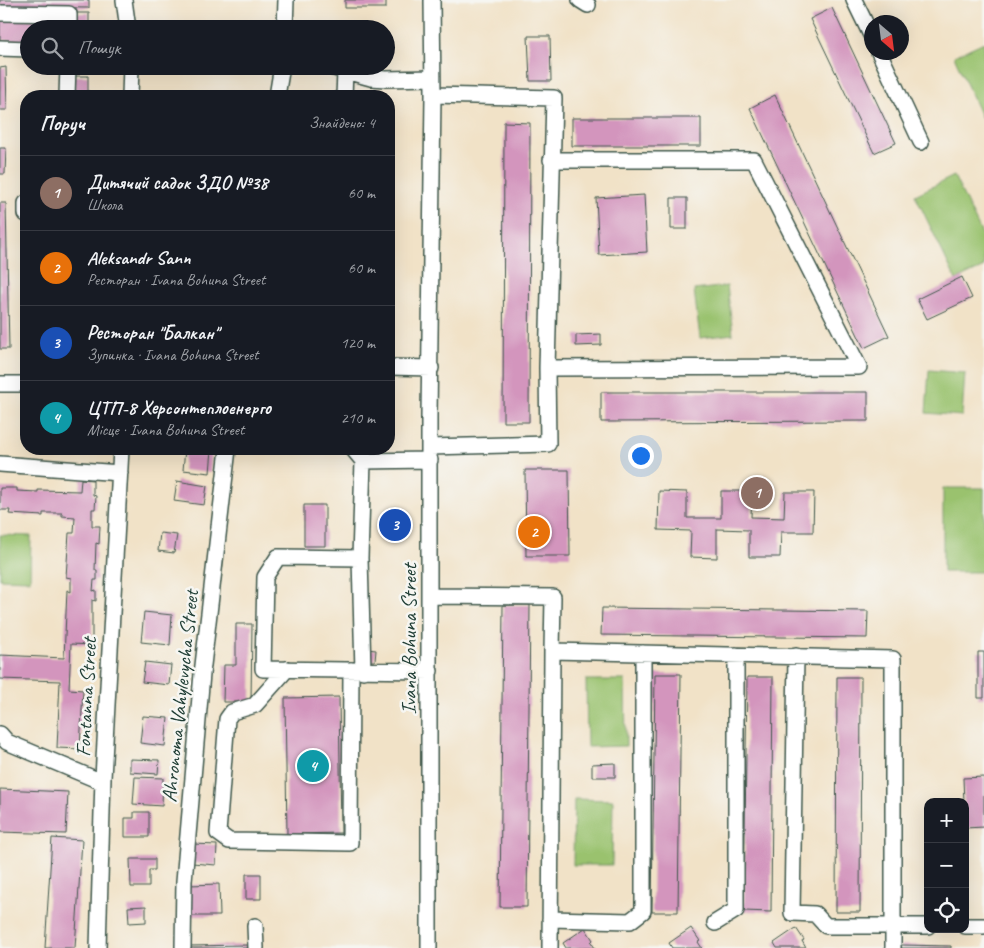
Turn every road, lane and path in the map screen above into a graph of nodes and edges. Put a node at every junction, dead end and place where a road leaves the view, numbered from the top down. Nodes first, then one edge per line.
1 (124, 0) edge
2 (286, 0) edge
3 (432, 0) edge
4 (854, 0) edge
5 (0, 13) edge
6 (69, 20) edge
7 (127, 20) edge
8 (285, 20) edge
9 (864, 20) edge
10 (0, 48) edge
11 (20, 49) edge
12 (883, 60) edge
13 (68, 75) edge
14 (131, 75) edge
15 (280, 75) edge
16 (345, 75) edge
17 (358, 75) edge
18 (432, 78) junction
19 (67, 90) edge
20 (130, 90) edge
21 (278, 90) edge
22 (344, 90) edge
23 (433, 95) junction
24 (921, 142) dead end
25 (551, 160) junction
26 (395, 366) edge
27 (431, 368) junction
28 (547, 368) junction
29 (0, 384) edge
30 (20, 384) edge
31 (430, 454) junction
32 (121, 455) edge
33 (227, 455) edge
34 (358, 455) edge
35 (363, 461) junction
36 (0, 464) edge
37 (120, 473) junction
38 (360, 558) junction
39 (430, 596) junction
40 (552, 650) junction
41 (643, 653) junction
42 (736, 655) junction
43 (796, 656) junction
44 (287, 669) junction
45 (357, 670) junction
46 (430, 671) junction
47 (0, 734) edge
48 (102, 782) junction
49 (550, 919) junction
50 (715, 923) dead end
51 (255, 926) dead end
52 (893, 926) junction
53 (924, 926) edge
54 (969, 926) edge
55 (984, 926) edge
56 (98, 948) edge
57 (183, 948) edge
58 (256, 948) edge
59 (429, 948) edge
60 (550, 948) edge
61 (893, 948) edge

1 - 7 street
2 - 8 street
3 - 18 street, Ivana Bohuna Street
4 - 9 street
5 - 6 street
10 - 11 street
12 - 24 street
13 - 19 street
14 - 20 street
15 - 21 street
16 - 22 street
17 - 18 street
18 - 23 street, Ivana Bohuna Street
23 - 25 street
23 - 27 street, Ivana Bohuna Street
25 - 28 street
25 - 28 street
26 - 27 street
27 - 31 street, Ivana Bohuna Street
28 - 31 street
29 - 30 street
31 - 35 street
31 - 39 street, Ivana Bohuna Street
32 - 37 street, Fontanna Street
33 - 57 street, Ahronoma Vahylevycha Street
34 - 35 street
35 - 38 street
36 - 37 street
37 - 48 street, Fontanna Street
38 - 44 street
38 - 45 street
39 - 40 street
39 - 46 street, Ivana Bohuna Street
40 - 41 street
40 - 49 street
41 - 42 street
41 - 49 street
42 - 43 street
42 - 50 street
43 - 52 street
43 - 52 street
44 - 45 street
44 - 45 street
45 - 46 street
46 - 59 street, Ivana Bohuna Street
47 - 48 street
48 - 56 street, Fontanna Street
49 - 60 street
51 - 58 street
52 - 53 street
52 - 61 street
54 - 55 street

